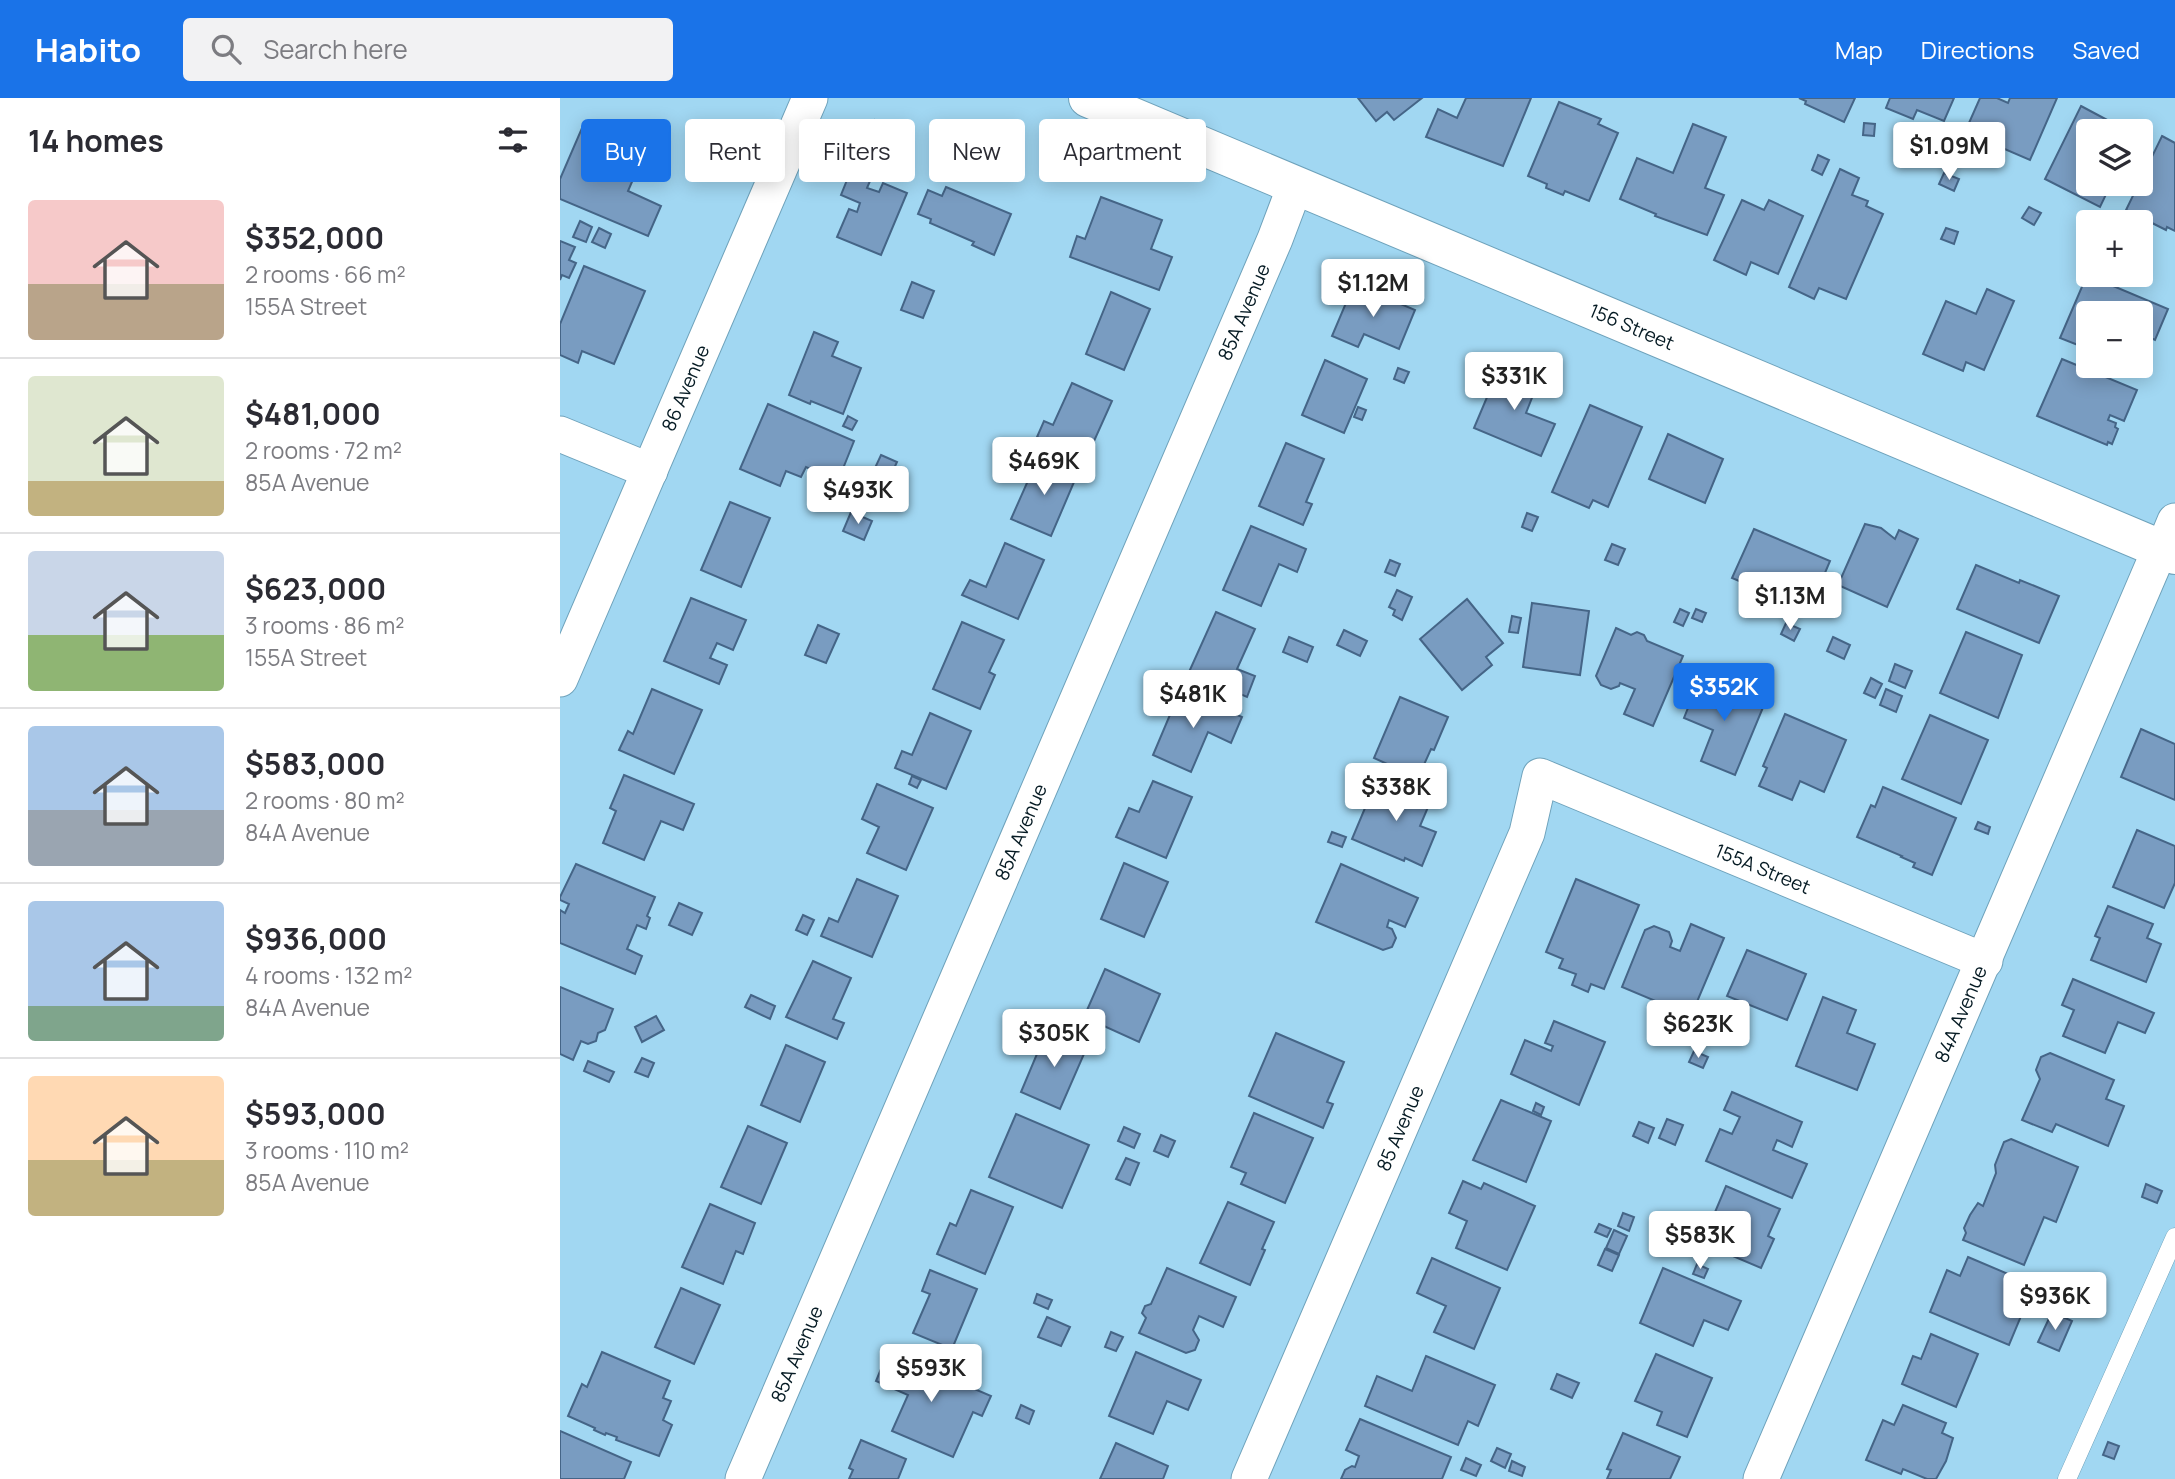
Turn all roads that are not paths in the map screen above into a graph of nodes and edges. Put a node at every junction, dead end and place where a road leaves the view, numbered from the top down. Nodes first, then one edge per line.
1 (810, 98) edge
2 (1088, 98) edge
3 (1295, 186) junction
4 (560, 434) edge
5 (650, 471) junction
6 (2168, 544) edge
7 (560, 679) edge
8 (1540, 776) joint
9 (1984, 961) junction
10 (2175, 1237) edge
11 (743, 1479) edge
12 (1249, 1479) edge
13 (1761, 1479) edge
14 (2067, 1479) edge

1 - 5 street, 86 Avenue
2 - 3 street, 156 Street
3 - 6 street, 156 Street
3 - 11 street, 85A Avenue
4 - 5 street
5 - 7 street, 86 Avenue
6 - 9 street, 84A Avenue
8 - 9 street, 155A Street
8 - 12 street, 85 Avenue
9 - 13 street, 84A Avenue
10 - 14 lane

